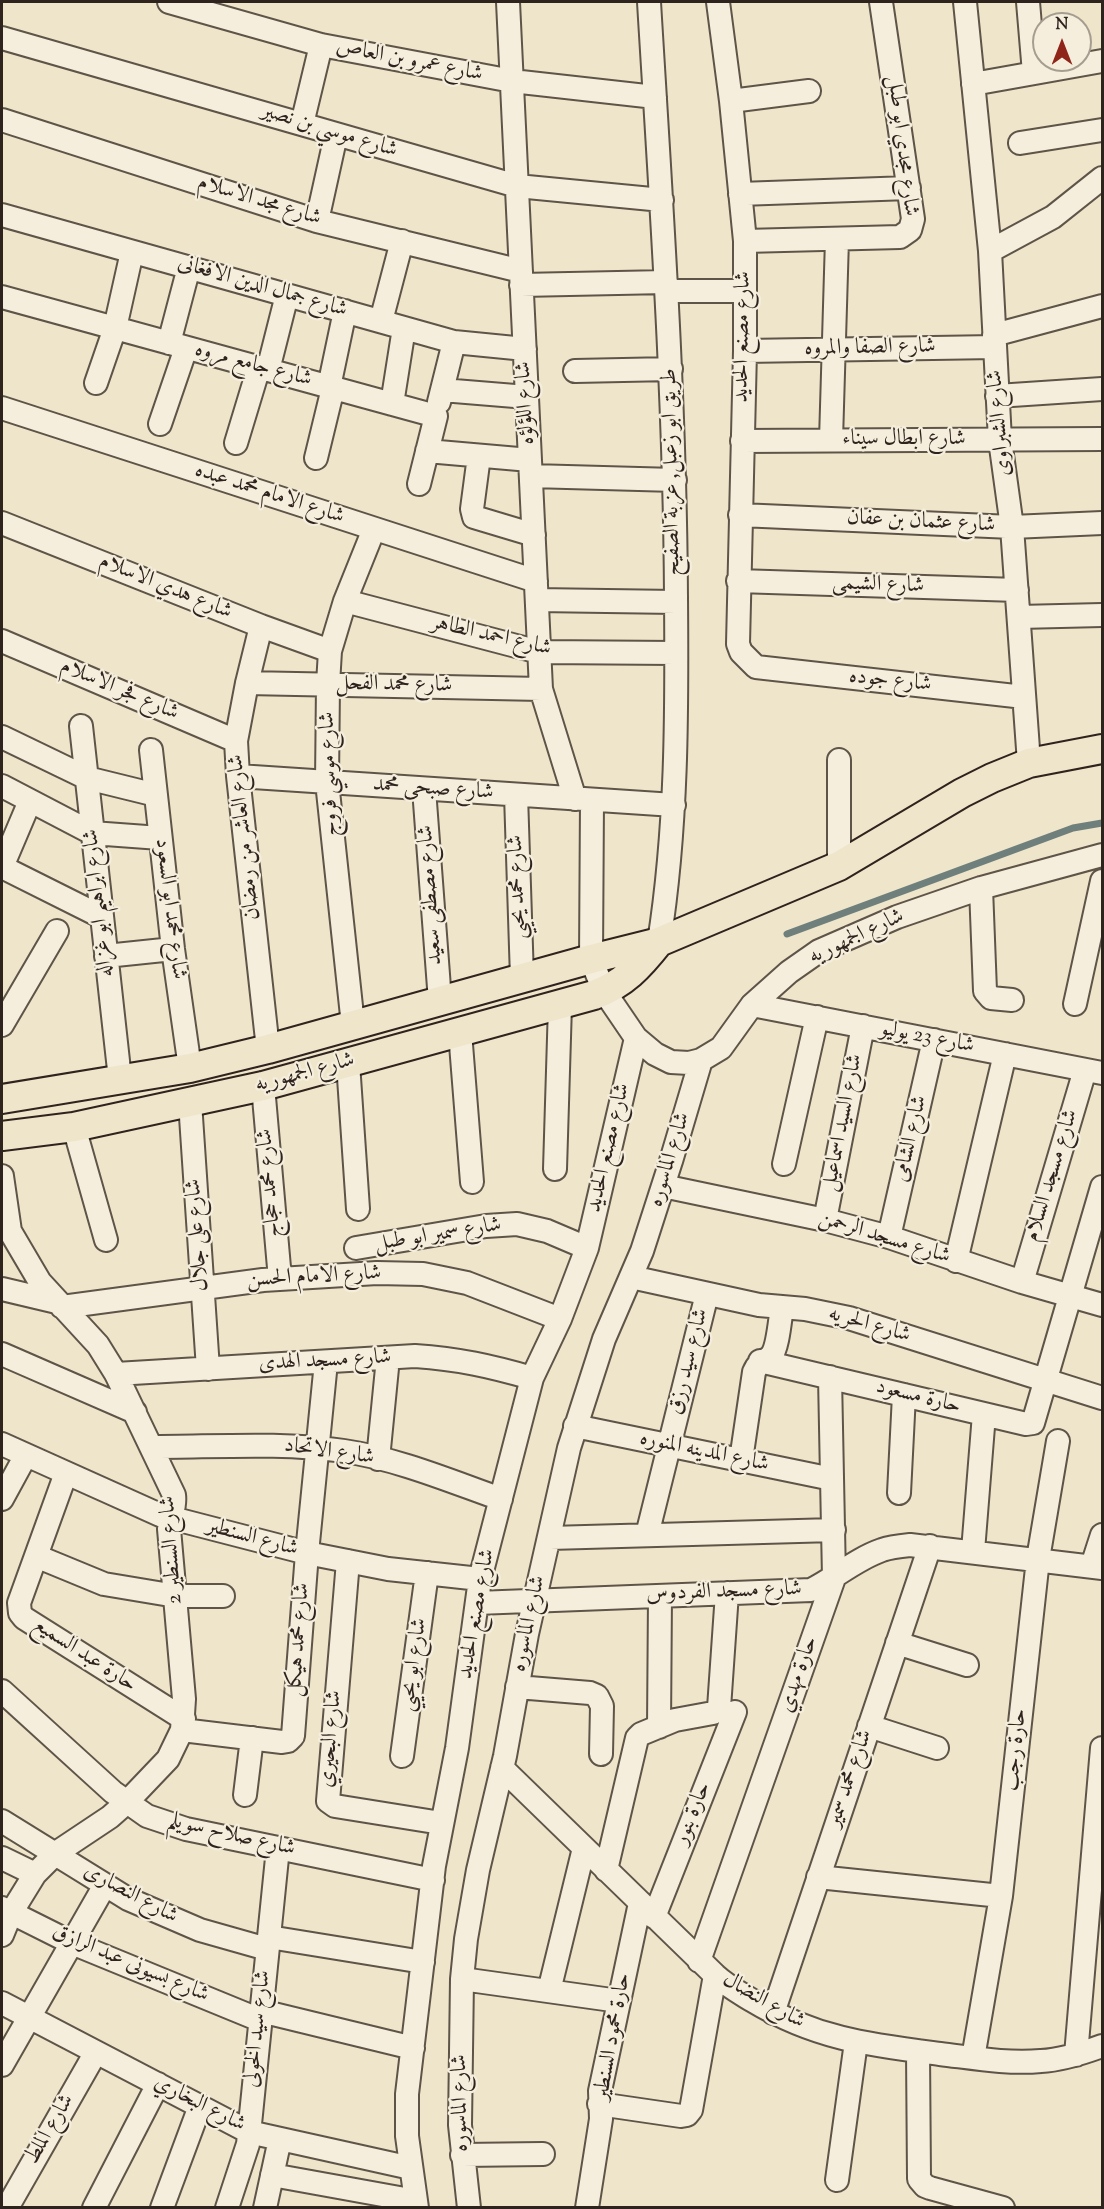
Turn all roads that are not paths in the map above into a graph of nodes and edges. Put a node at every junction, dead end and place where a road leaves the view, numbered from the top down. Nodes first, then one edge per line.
1 (169, 2) edge
2 (508, 2) edge
3 (649, 2) edge
4 (718, 2) edge
5 (881, 2) edge
6 (965, 2) edge
7 (1028, 2) edge
8 (2, 38) edge
9 (321, 45) junction
10 (1102, 61) edge
11 (1034, 73) junction
12 (512, 81) junction
13 (973, 84) junction
14 (809, 91) dead end
15 (655, 98) junction
16 (731, 101) junction
17 (2, 120) edge
18 (302, 124) junction
19 (1102, 130) edge
20 (336, 135) junction
21 (1020, 143) dead end
22 (1102, 178) edge
23 (517, 186) junction
24 (909, 188) junction
25 (740, 194) junction
26 (662, 200) junction
27 (2, 215) edge
28 (317, 221) junction
29 (837, 239) junction
30 (402, 241) junction
31 (745, 241) junction
32 (990, 251) junction
33 (132, 252) junction
34 (189, 267) junction
35 (521, 278) junction
36 (667, 287) junction
37 (745, 291) junction
38 (287, 295) junction
39 (2, 297) edge
40 (1102, 306) edge
41 (345, 311) junction
42 (381, 321) junction
43 (115, 328) junction
44 (404, 328) junction
45 (994, 341) junction
46 (454, 342) junction
47 (178, 345) junction
48 (525, 349) junction
49 (834, 350) junction
50 (745, 351) junction
51 (264, 369) junction
52 (671, 369) junction
53 (575, 371) dead end
54 (96, 383) dead end
55 (331, 387) junction
56 (1102, 389) edge
57 (442, 390) junction
58 (997, 396) junction
59 (527, 397) junction
60 (392, 404) junction
61 (2, 408) edge
62 (436, 416) junction
63 (160, 424) dead end
64 (1102, 439) edge
65 (831, 440) junction
66 (1000, 440) junction
67 (742, 441) junction
68 (236, 443) dead end
69 (427, 451) junction
70 (479, 456) junction
71 (316, 458) dead end
72 (530, 468) junction
73 (675, 480) junction
74 (419, 484) dead end
75 (740, 514) junction
76 (2, 523) edge
77 (1102, 523) edge
78 (1012, 527) junction
79 (374, 529) junction
80 (534, 535) junction
81 (738, 581) junction
82 (1017, 590) junction
83 (537, 591) junction
84 (345, 601) junction
85 (676, 602) junction
86 (1102, 615) edge
87 (1019, 617) junction
88 (261, 626) junction
89 (2, 641) edge
90 (330, 651) junction
91 (539, 652) junction
92 (676, 653) junction
93 (756, 667) joint
94 (246, 683) junction
95 (328, 684) junction
96 (541, 689) junction
97 (1024, 697) junction
98 (81, 726) dead end
99 (2, 737) edge
100 (236, 741) junction
101 (1102, 749) edge
102 (151, 750) dead end
103 (839, 760) dead end
104 (1029, 763) junction
105 (238, 776) junction
106 (87, 778) junction
107 (327, 782) junction
108 (2, 786) edge
109 (424, 789) junction
110 (156, 795) junction
111 (516, 795) junction
112 (584, 800) junction
113 (30, 801) junction
114 (674, 806) junction
115 (92, 833) junction
116 (160, 838) junction
117 (1102, 855) edge
118 (839, 866) junction
119 (2, 867) edge
120 (1102, 881) edge
121 (981, 888) junction
122 (102, 917) junction
123 (57, 931) dead end
124 (659, 942) junction
125 (173, 949) junction
126 (106, 956) junction
127 (591, 959) junction
128 (522, 978) junction
129 (604, 991) junction
130 (10, 995) edge
131 (1012, 1000) dead end
132 (440, 1001) junction
133 (1075, 1004) dead end
134 (560, 1005) junction
135 (752, 1005) junction
136 (817, 1017) junction
137 (2, 1025) edge
138 (353, 1025) junction
139 (863, 1026) junction
140 (460, 1032) junction
141 (636, 1038) junction
142 (934, 1040) junction
143 (268, 1049) junction
144 (1005, 1054) junction
145 (701, 1060) junction
146 (348, 1063) junction
147 (190, 1068) junction
148 (1094, 1072) edge
149 (120, 1079) junction
150 (263, 1086) junction
151 (8, 1094) edge
152 (190, 1102) junction
153 (74, 1127) junction
154 (2, 1136) edge
155 (784, 1164) dead end
156 (555, 1169) dead end
157 (2, 1176) edge
158 (472, 1182) dead end
159 (663, 1186) junction
160 (1102, 1187) edge
161 (358, 1209) dead end
162 (825, 1220) junction
163 (889, 1237) junction
164 (106, 1240) dead end
165 (356, 1248) dead end
166 (587, 1248) junction
167 (956, 1261) junction
168 (631, 1277) junction
169 (280, 1279) junction
170 (1022, 1282) junction
171 (203, 1287) junction
172 (2, 1289) edge
173 (707, 1294) junction
174 (1071, 1296) junction
175 (60, 1305) junction
176 (1102, 1305) edge
177 (782, 1307) junction
178 (560, 1319) junction
179 (2, 1354) edge
180 (388, 1358) junction
181 (760, 1361) junction
182 (326, 1362) junction
183 (208, 1368) junction
184 (116, 1374) junction
185 (830, 1377) junction
186 (532, 1378) junction
187 (1046, 1380) junction
188 (904, 1395) junction
189 (1102, 1398) edge
190 (135, 1412) junction
191 (984, 1414) junction
192 (575, 1426) junction
193 (1058, 1441) dead end
194 (2, 1444) edge
195 (669, 1446) junction
196 (151, 1447) junction
197 (317, 1449) junction
198 (26, 1455) junction
199 (378, 1459) junction
200 (741, 1460) junction
201 (66, 1473) junction
202 (832, 1479) junction
203 (899, 1493) dead end
204 (2, 1499) edge
205 (501, 1499) junction
206 (170, 1518) junction
207 (834, 1530) junction
208 (647, 1535) junction
209 (1102, 1535) edge
210 (550, 1538) junction
211 (930, 1546) junction
212 (973, 1551) junction
213 (307, 1553) junction
214 (36, 1556) junction
215 (1038, 1559) junction
216 (348, 1561) junction
217 (1097, 1567) edge
218 (427, 1573) junction
219 (834, 1578) junction
220 (480, 1579) junction
221 (727, 1593) junction
222 (176, 1596) junction
223 (223, 1596) dead end
224 (660, 1596) junction
225 (534, 1601) junction
226 (477, 1603) junction
227 (897, 1643) junction
228 (967, 1665) dead end
229 (517, 1687) junction
230 (2, 1691) edge
231 (735, 1712) dead end
232 (183, 1725) junction
233 (869, 1726) junction
234 (659, 1727) junction
235 (252, 1738) junction
236 (937, 1748) dead end
237 (1102, 1748) edge
238 (602, 1754) dead end
239 (402, 1756) dead end
240 (502, 1768) junction
241 (245, 1795) dead end
242 (127, 1802) junction
243 (1100, 1813) edge
244 (2, 1821) edge
245 (441, 1823) junction
246 (278, 1848) junction
247 (584, 1848) junction
248 (56, 1853) junction
249 (2, 1858) edge
250 (606, 1870) junction
251 (34, 1874) junction
252 (818, 1877) junction
253 (433, 1880) junction
254 (105, 1886) junction
255 (1001, 1896) junction
256 (1096, 1904) edge
257 (647, 1910) junction
258 (6, 1911) edge
259 (2, 1935) edge
260 (72, 1943) junction
261 (268, 1943) junction
262 (423, 1962) junction
263 (707, 1968) junction
264 (462, 1979) junction
265 (549, 1991) junction
266 (619, 2001) junction
267 (2, 2004) edge
268 (773, 2013) junction
269 (261, 2016) junction
270 (29, 2018) junction
271 (856, 2042) junction
272 (1102, 2046) edge
273 (413, 2048) junction
274 (918, 2051) junction
275 (96, 2052) junction
276 (1076, 2055) junction
277 (973, 2058) junction
278 (2, 2065) edge
279 (158, 2084) junction
280 (599, 2104) junction
281 (200, 2106) junction
282 (249, 2132) junction
283 (280, 2139) junction
284 (543, 2154) dead end
285 (462, 2155) junction
286 (411, 2168) junction
287 (272, 2175) junction
288 (837, 2180) dead end
289 (416, 2204) edge
290 (7, 2208) edge
291 (94, 2208) edge
292 (162, 2208) edge
293 (227, 2208) edge
294 (265, 2208) edge
295 (469, 2208) edge
296 (587, 2208) edge
297 (1003, 2208) edge

1 - 9 street, شارع عمرو بن العاص
2 - 12 street, شارع اللؤلؤه
3 - 15 street, طريق ابو زعبل, عزبة الصفيح
4 - 16 street, شارع مصنع الحديد
5 - 24 street, شارع مجدي ابو طبل
6 - 13 street, شارع الشبراوى
7 - 11 street
8 - 18 street, شارع موسي بن نصير
9 - 12 street, شارع عمرو بن العاص
9 - 18 street
10 - 11 street
11 - 13 street
12 - 15 street, شارع عمرو بن العاص
12 - 23 street, شارع اللؤلؤه
13 - 32 street, شارع الشبراوى
14 - 16 street
15 - 26 street, طريق ابو زعبل, عزبة الصفيح
16 - 25 street, شارع مصنع الحديد
17 - 28 street, شارع مجد الاسلام
18 - 20 street, شارع موسي بن نصير
19 - 21 street
20 - 23 street, شارع موسي بن نصير
20 - 28 street
22 - 32 street
23 - 26 street, شارع موسي بن نصير
23 - 35 street, شارع اللؤلؤه
24 - 25 street
24 - 29 street, شارع مجدي ابو طبل
25 - 31 street, شارع مصنع الحديد
26 - 36 street, طريق ابو زعبل, عزبة الصفيح
27 - 33 street, شارع جمال الدين الافغانى
28 - 30 street, شارع مجد الاسلام
29 - 31 street, شارع مجدي ابو طبل
29 - 49 street
30 - 35 street, شارع مجد الاسلام
30 - 42 street
31 - 37 street, شارع مصنع الحديد
32 - 45 street, شارع الشبراوى
33 - 34 street, شارع جمال الدين الافغانى
33 - 43 street
34 - 38 street, شارع جمال الدين الافغانى
34 - 47 street
35 - 36 street, شارع مجد الاسلام
35 - 48 street, شارع اللؤلؤه
36 - 37 street, شارع مجد الاسلام
36 - 52 street, طريق ابو زعبل, عزبة الصفيح
37 - 50 street, شارع مصنع الحديد
38 - 41 street, شارع جمال الدين الافغانى
38 - 51 street
39 - 43 street, شارع جامع مروه
40 - 45 street, شارع الصفا والمروه
41 - 42 street, شارع جمال الدين الافغانى
41 - 55 street
42 - 44 street, شارع جمال الدين الافغانى
43 - 47 street, شارع جامع مروه
43 - 54 street
44 - 46 street, شارع جمال الدين الافغانى
44 - 60 street
45 - 49 street, شارع الصفا والمروه
45 - 58 street, شارع الشبراوى
46 - 48 street, شارع جمال الدين الافغانى
46 - 57 street
47 - 51 street, شارع جامع مروه
47 - 63 street
48 - 59 street, شارع اللؤلؤه
49 - 50 street, شارع الصفا والمروه
49 - 65 street
50 - 67 street, شارع مصنع الحديد
51 - 55 street, شارع جامع مروه
51 - 68 street
52 - 53 street
52 - 73 street, طريق ابو زعبل, عزبة الصفيح
55 - 60 street, شارع جامع مروه
55 - 71 street
56 - 58 street
57 - 59 street
57 - 62 street
58 - 66 street, شارع الشبراوى
59 - 72 street, شارع اللؤلؤه
60 - 62 street, شارع جامع مروه
61 - 79 street, شارع الامام محمد عبده
62 - 69 street
64 - 66 street, شارع ابطال سيناء
65 - 66 street, شارع ابطال سيناء
65 - 67 street, شارع ابطال سيناء
66 - 78 street, شارع الشبراوى
67 - 75 street, شارع مصنع الحديد
69 - 70 street
69 - 74 street
70 - 72 street
70 - 80 street
72 - 73 street
72 - 80 street, شارع اللؤلؤه
73 - 85 street, طريق ابو زعبل, عزبة الصفيح
75 - 78 street, شارع عثمان بن عفان
75 - 81 street, شارع مصنع الحديد
76 - 88 street, شارع هدي الاسلام
77 - 78 street, شارع عثمان بن عفان
78 - 82 street, شارع الشبراوى
79 - 83 street, شارع الامام محمد عبده
79 - 84 street, شارع موسي فروج
80 - 83 street, شارع اللؤلؤه
81 - 82 street, شارع الشيمى
81 - 93 street, شارع مصنع الحديد
82 - 87 street, شارع الشبراوى
83 - 85 street, شارع الامام محمد عبده
83 - 91 street, شارع اللؤلؤه
84 - 90 street, شارع موسي فروج
84 - 91 street, شارع احمد الطاهر
85 - 92 street, طريق ابو زعبل, عزبة الصفيح
86 - 87 street
87 - 97 street, شارع الشبراوى
88 - 90 street, شارع هدي الاسلام
88 - 94 street, شارع العاشر من رمضان
89 - 100 street, شارع فجر الاسلام
90 - 95 street, شارع موسي فروج
91 - 92 street, شارع احمد الطاهر
91 - 96 street, شارع اللؤلؤه
92 - 114 street, طريق ابو زعبل, عزبة الصفيح
93 - 97 street, شارع جوده
94 - 95 street, شارع محمد الفحل
94 - 100 street, شارع العاشر من رمضان
95 - 96 street, شارع محمد الفحل
95 - 107 street, شارع موسي فروج
96 - 112 street, شارع اللؤلؤه
97 - 104 street, شارع الشبراوى
98 - 106 street, شارع ابراهيم ابو غزاله
99 - 106 street
100 - 105 street, شارع العاشر من رمضان
101 - 104 main road, شارع الجمهوريه
102 - 110 street, شارع محمد ابو السعود
103 - 118 street
104 - 118 main road, شارع الجمهوريه
105 - 107 street, شارع صبحى محمد
105 - 143 street, شارع العاشر من رمضان
106 - 110 street
106 - 115 street, شارع ابراهيم ابو غزاله
107 - 109 street, شارع صبحى محمد
107 - 138 street, شارع موسي فروج
108 - 113 street
109 - 111 street, شارع صبحى محمد
109 - 132 street, شارع مصطفى سعيد
110 - 116 street, شارع محمد ابو السعود
111 - 112 street, شارع صبحى محمد
111 - 128 street, شارع محمد يحيي
112 - 114 street, شارع صبحى محمد
112 - 127 street
113 - 115 street
113 - 119 street
114 - 124 street, طريق ابو زعبل, عزبة الصفيح
115 - 116 street
115 - 122 street, شارع ابراهيم ابو غزاله
116 - 125 street, شارع محمد ابو السعود
117 - 121 street, شارع الجمهوريه
118 - 124 main road, شارع الجمهوريه
119 - 122 street
120 - 133 street
121 - 131 street
121 - 135 street, شارع الجمهوريه
122 - 126 street, شارع ابراهيم ابو غزاله
123 - 130 street
124 - 127 main road, شارع الجمهوريه
124 - 129 main road, شارع الجمهوريه
125 - 126 street
125 - 147 street, شارع محمد ابو السعود
126 - 149 street, شارع ابراهيم ابو غزاله
127 - 128 main road, شارع الجمهوريه
127 - 129 street
128 - 132 main road, شارع الجمهوريه
129 - 134 main road, شارع الجمهوريه
129 - 141 street
130 - 137 street
132 - 138 main road, شارع الجمهوريه
134 - 140 main road, شارع الجمهوريه
134 - 156 street
135 - 136 street, شارع 23 يوليو
135 - 145 street, شارع الجمهوريه
136 - 139 street, شارع 23 يوليو
136 - 155 street
138 - 143 main road, شارع الجمهوريه
139 - 142 street, شارع 23 يوليو
139 - 162 street, شارع السيد اسماعيل
140 - 146 main road, شارع الجمهوريه
140 - 158 street
141 - 145 street
141 - 166 street, شارع مصنع الحديد
142 - 144 street, شارع 23 يوليو
142 - 163 street, شارع الشامى
143 - 147 main road, شارع الجمهوريه
144 - 148 street, شارع 23 يوليو
144 - 167 street
145 - 159 street, شارع الماسوره
146 - 150 main road, شارع الجمهوريه
146 - 161 street
147 - 149 main road, شارع الجمهوريه
148 - 170 street, شارع مسجد السلام
149 - 151 main road, شارع الجمهوريه
150 - 152 main road, شارع الجمهوريه
150 - 169 street, شارع محمد حجاج
152 - 153 main road, شارع الجمهوريه
152 - 171 street, شارع على جلال
153 - 154 main road, شارع الجمهوريه
153 - 164 street
157 - 175 street, شارع السنطير 2
159 - 162 street, شارع مسجد الرحمن
159 - 168 street, شارع الماسوره
160 - 174 street
162 - 163 street, شارع مسجد الرحمن
163 - 167 street, شارع مسجد الرحمن
165 - 166 street, شارع سمير ابو طبل
166 - 178 street, شارع مصنع الحديد
167 - 170 street, شارع مسجد الرحمن
168 - 173 street, شارع الحريه
168 - 192 street, شارع الماسوره
169 - 171 street, شارع الامام الحسن
169 - 178 street, شارع الامام الحسن
170 - 174 street, شارع مسجد الرحمن
171 - 175 street, شارع الامام الحسن
171 - 183 street, شارع على جلال
172 - 175 street
173 - 177 street, شارع الحريه
173 - 195 street, شارع سيد رزق
174 - 176 street, شارع مسجد الرحمن
174 - 187 street
175 - 184 street, شارع السنطير 2
177 - 181 street
177 - 187 street, شارع الحريه
178 - 186 street, شارع مصنع الحديد
179 - 190 street
180 - 182 street, شارع مسجد الهدى
180 - 186 street, شارع مسجد الهدى
180 - 199 street
181 - 185 street, حارة مسعود
181 - 200 street
182 - 183 street, شارع مسجد الهدى
182 - 197 street, شارع محمد هيكل
183 - 184 street, شارع مسجد الهدى
184 - 190 street, شارع السنطير 2
185 - 188 street, حارة مسعود
185 - 202 street, حارة مهدي
186 - 205 street, شارع مصنع الحديد
187 - 189 street, شارع الحريه
187 - 191 street, حارة مسعود
188 - 191 street, حارة مسعود
188 - 203 street
190 - 196 street, شارع السنطير 2
191 - 212 street
192 - 195 street, شارع المدينه المنوره
192 - 210 street, شارع الماسوره
193 - 215 street, حارة رجب
194 - 198 street, شارع السنطير
195 - 200 street, شارع المدينه المنوره
195 - 208 street, شارع سيد رزق
196 - 197 street, شارع الاتحاد
196 - 206 street, شارع السنطير 2
197 - 199 street, شارع الاتحاد
197 - 213 street, شارع محمد هيكل
198 - 201 street, شارع السنطير
198 - 204 street
199 - 205 street, شارع الاتحاد
200 - 202 street, شارع المدينه المنوره
201 - 206 street, شارع السنطير
201 - 214 street, حارة عبد السميع
202 - 207 street, حارة مهدي
205 - 220 street, شارع مصنع الحديد
206 - 213 street, شارع السنطير
206 - 222 street, شارع السنطير 2
207 - 208 street
207 - 219 street, حارة مهدي
208 - 210 street
209 - 217 street
210 - 225 street, شارع الماسوره
211 - 212 street, شارع مسجد الفردوس
211 - 219 street, شارع مسجد الفردوس
211 - 227 street, شارع محمد سمير
212 - 215 street, شارع مسجد الفردوس
213 - 216 street, شارع السنطير
213 - 235 street, شارع محمد هيكل
214 - 222 street
214 - 232 street, حارة عبد السميع
215 - 217 street, شارع مسجد الفردوس
215 - 255 street, حارة رجب
216 - 218 street, شارع السنطير
216 - 245 street, شارع البحيري
218 - 220 street, شارع السنطير
218 - 239 street, شارع ابو يحيي
219 - 221 street, شارع مسجد الفردوس
219 - 263 street, حارة مهدي
220 - 226 street, شارع مصنع الحديد
221 - 224 street, شارع مسجد الفردوس
221 - 234 street
222 - 223 street
222 - 232 street, شارع السنطير 2
224 - 225 street, شارع مسجد الفردوس
224 - 234 street
225 - 226 street, شارع مسجد الفردوس
225 - 229 street, شارع الماسوره
226 - 245 street, شارع مصنع الحديد
227 - 228 street
227 - 233 street, شارع محمد سمير
229 - 238 street
229 - 240 street, شارع الماسوره
230 - 242 street, شارع صلاح سويلم
231 - 257 street, حارة بنور
232 - 235 street
232 - 242 street, شارع السنطير 2
233 - 236 street
233 - 252 street, شارع محمد سمير
234 - 250 street
235 - 241 street
237 - 243 street
240 - 247 street, شارع النضال
240 - 264 street, شارع الماسوره
242 - 246 street, شارع صلاح سويلم
242 - 248 street, شارع السنطير 2
243 - 256 street
244 - 248 street, شارع النصارى
245 - 253 street, شارع مصنع الحديد
246 - 253 street, شارع صلاح سويلم
246 - 261 street, شارع سيد الخولى
247 - 250 street, شارع النضال
247 - 265 street
248 - 251 street, شارع السنطير 2
248 - 254 street, شارع النصارى
249 - 251 street
250 - 257 street, شارع النضال
251 - 258 street, شارع السنطير 2
252 - 255 street
252 - 268 street, شارع محمد سمير
253 - 262 street, شارع مصنع الحديد
254 - 260 street
254 - 261 street, شارع النصارى
255 - 277 street, حارة رجب
256 - 276 street
257 - 263 street, شارع النضال
257 - 266 street, حارة محمود السنطير
258 - 259 street, شارع السنطير 2
258 - 260 street, شارع بسيونى عبد الرازق
260 - 269 street, شارع بسيونى عبد الرازق
260 - 270 street
261 - 262 street, شارع النصارى
261 - 269 street, شارع سيد الخولى
262 - 273 street, شارع مصنع الحديد
263 - 268 street, شارع النضال
263 - 280 street, حارة مهدي
264 - 265 street
264 - 285 street, شارع الماسوره
265 - 266 street
266 - 280 street, حارة محمود السنطير
267 - 270 street, شارع البخاري
268 - 271 street, شارع النضال
269 - 273 street, شارع بسيونى عبد الرازق
269 - 282 street, شارع سيد الخولى
270 - 275 street, شارع البخاري
270 - 278 street
271 - 274 street, شارع النضال
271 - 288 street
272 - 276 street, شارع النضال
273 - 286 street, شارع مصنع الحديد
274 - 277 street, شارع النضال
274 - 297 street
275 - 279 street, شارع البخاري
275 - 290 street, شارع الملط
276 - 277 street, شارع النضال
279 - 281 street, شارع البخاري
279 - 291 street
280 - 296 street, حارة محمود السنطير
281 - 282 street, شارع البخاري
281 - 292 street
282 - 283 street, شارع البخاري
282 - 293 street, شارع سيد الخولى
283 - 286 street, شارع البخاري
283 - 287 street
284 - 285 street
285 - 295 street, شارع الماسوره
286 - 289 street, شارع مصنع الحديد
287 - 289 street
287 - 294 street

